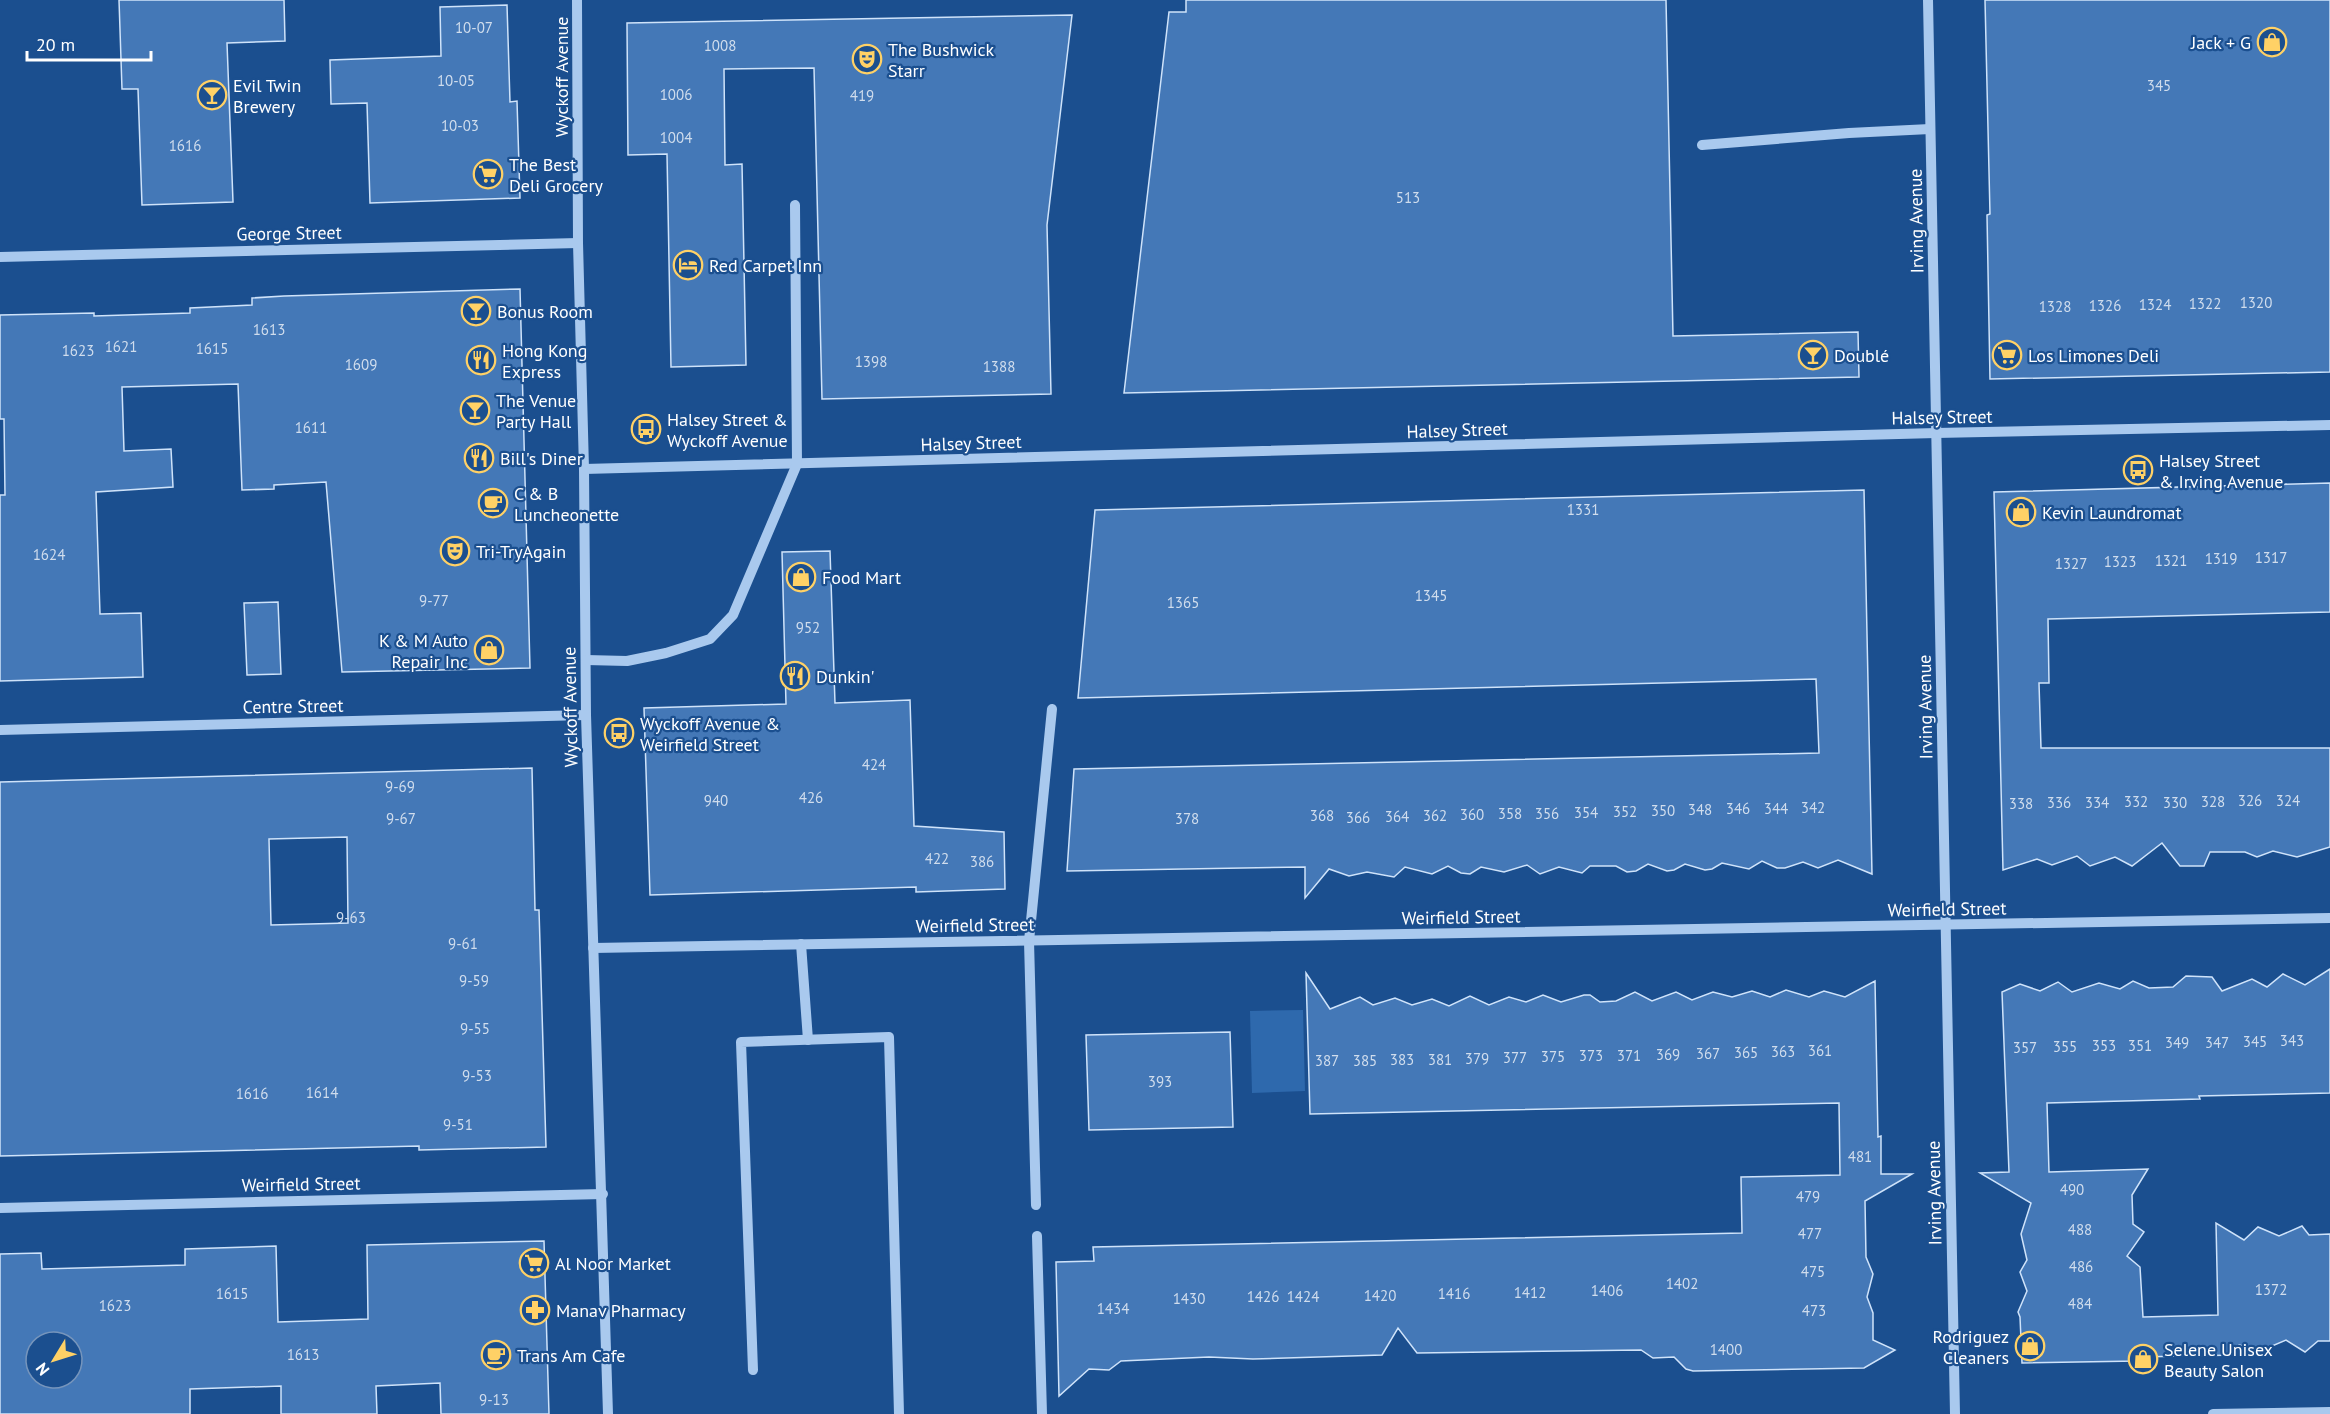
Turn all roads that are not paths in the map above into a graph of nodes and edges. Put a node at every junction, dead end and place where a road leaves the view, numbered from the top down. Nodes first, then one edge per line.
1 (577, 0) edge
2 (1928, 0) edge
3 (1930, 129) junction
4 (1702, 145) dead end
5 (795, 205) dead end
6 (578, 243) junction
7 (0, 257) edge
8 (2330, 425) edge
9 (1936, 433) junction
10 (797, 464) junction
11 (584, 470) junction
12 (586, 660) junction
13 (1052, 709) dead end
14 (586, 715) junction
15 (0, 730) edge
16 (2330, 918) edge
17 (1946, 926) junction
18 (1029, 941) junction
19 (801, 944) junction
20 (592, 948) junction
21 (808, 1040) junction
22 (603, 1194) junction
23 (1036, 1205) dead end
24 (0, 1208) edge
25 (1037, 1236) dead end
26 (753, 1370) dead end
27 (2330, 1412) edge
28 (608, 1414) edge
29 (899, 1414) edge
30 (1042, 1414) edge
31 (1955, 1414) edge
32 (2213, 1414) edge

1 - 6 street, Wyckoff Avenue
2 - 3 street, Irving Avenue
3 - 4 street
3 - 9 street, Irving Avenue
5 - 10 street
6 - 7 street, George Street
6 - 11 street, Wyckoff Avenue
8 - 9 street, Halsey Street
9 - 10 street, Halsey Street
9 - 17 street, Irving Avenue
10 - 11 street, Halsey Street
10 - 12 street
11 - 12 street, Wyckoff Avenue
12 - 14 street, Wyckoff Avenue
13 - 18 street
14 - 15 street, Centre Street
14 - 20 street, Wyckoff Avenue
16 - 17 street, Weirfield Street
17 - 18 street, Weirfield Street
17 - 31 street, Irving Avenue
18 - 19 street, Weirfield Street
18 - 23 street
19 - 20 street, Weirfield Street
19 - 21 street
20 - 22 street, Wyckoff Avenue
21 - 26 street
21 - 29 street
22 - 24 street, Weirfield Street
22 - 28 street, Wyckoff Avenue
25 - 30 street
27 - 32 street

